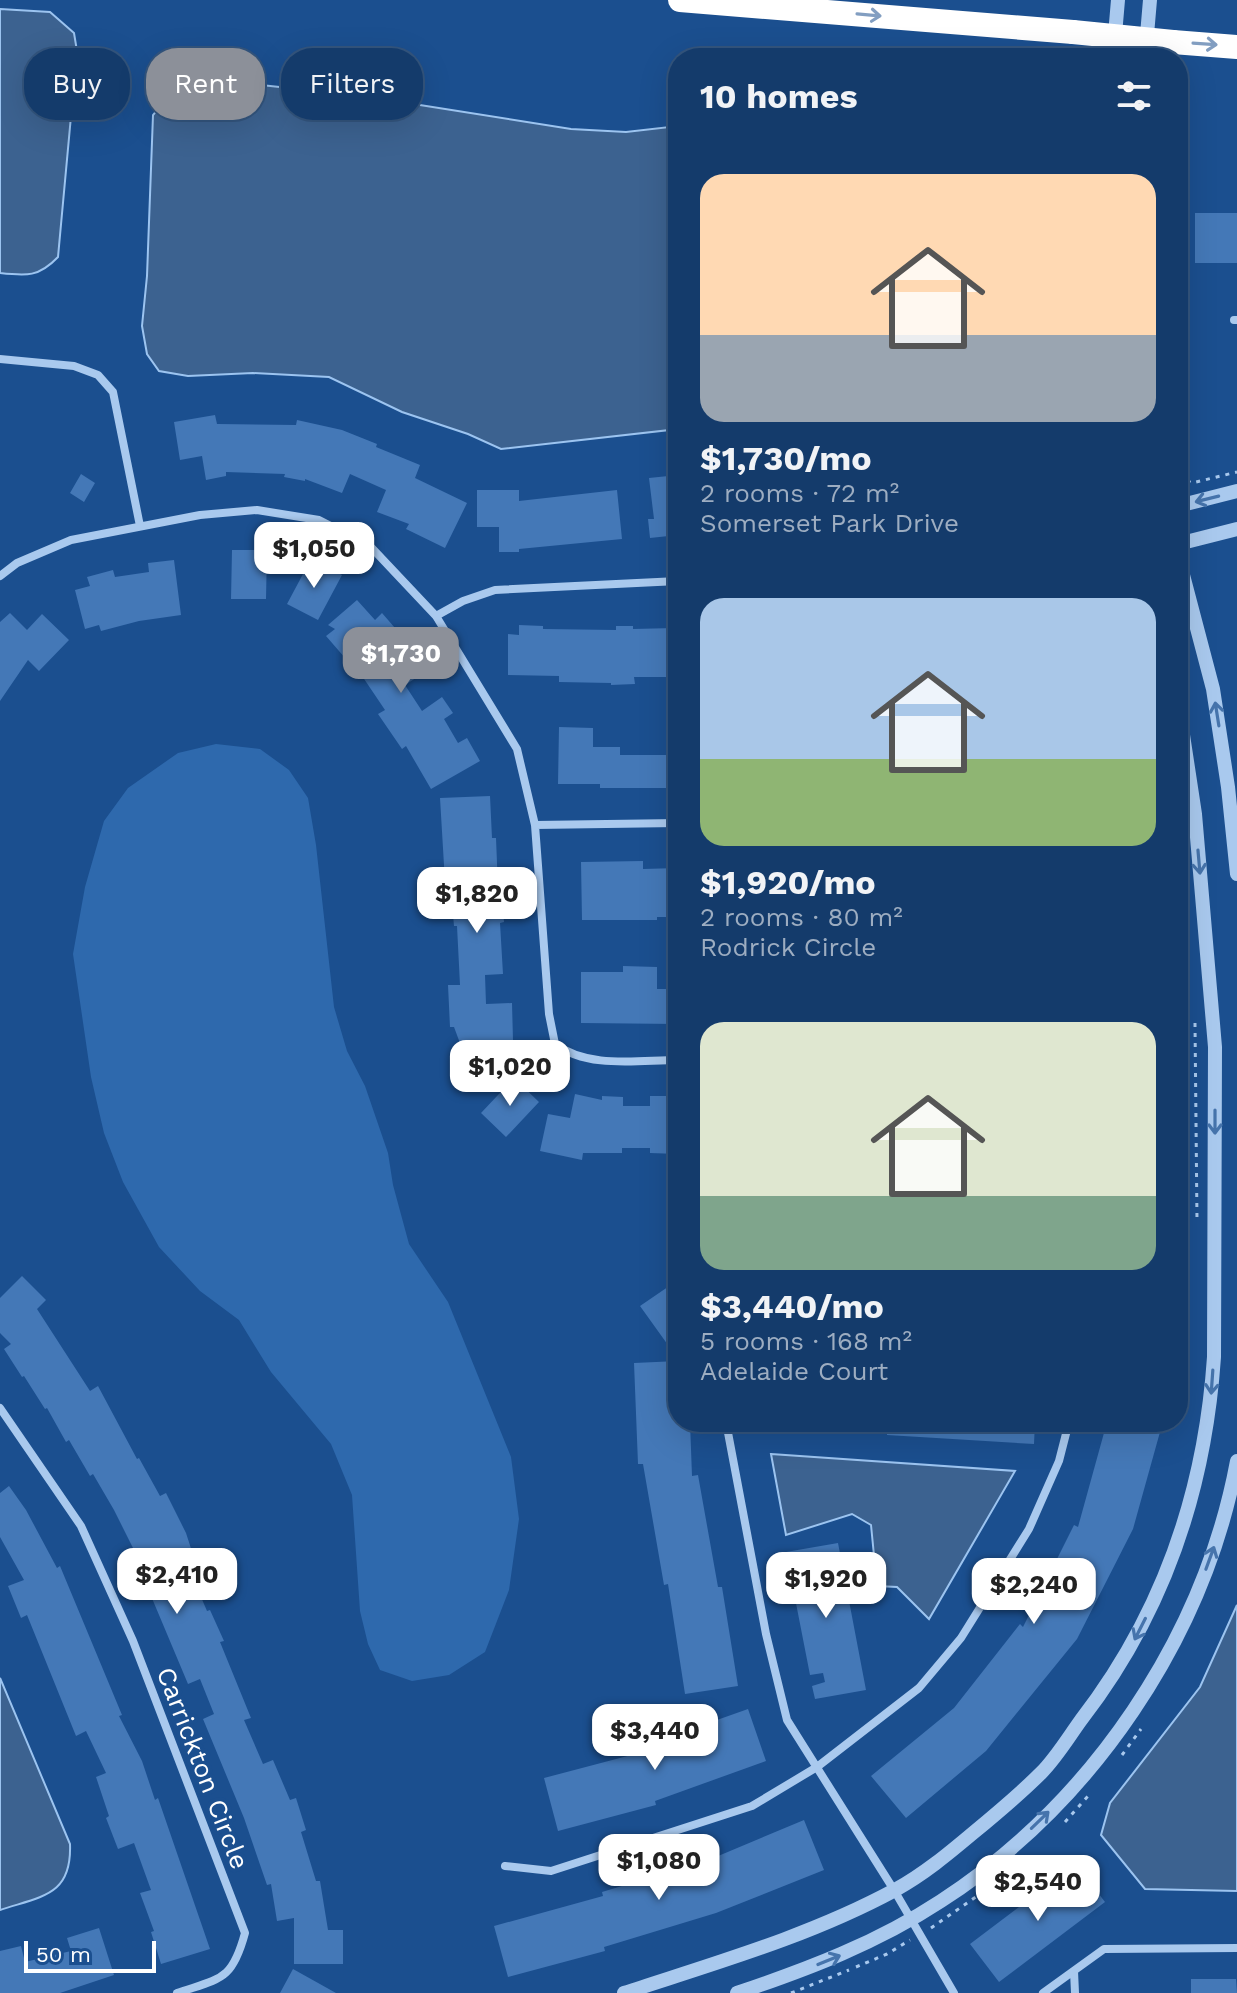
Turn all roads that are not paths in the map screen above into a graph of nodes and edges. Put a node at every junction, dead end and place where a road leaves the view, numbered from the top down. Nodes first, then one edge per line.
1 (680, 0) edge
2 (1118, 0) edge
3 (1150, 0) edge
4 (1237, 47) edge
5 (1114, 48) edge
6 (1146, 48) edge
7 (0, 359) edge
8 (1237, 491) edge
9 (1188, 503) edge
10 (140, 526) junction
11 (1237, 529) edge
12 (1188, 541) edge
13 (0, 576) edge
14 (668, 581) edge
15 (1188, 594) edge
16 (436, 616) junction
17 (1188, 768) edge
18 (668, 823) edge
19 (535, 825) junction
20 (1237, 874) edge
21 (668, 1060) edge
22 (0, 1408) edge
23 (727, 1432) edge
24 (1066, 1432) edge
25 (1237, 1461) edge
26 (817, 1767) junction
27 (505, 1866) dead end
28 (894, 1890) junction
29 (912, 1919) junction
30 (1237, 1948) edge
31 (1074, 1971) junction
32 (177, 1993) edge
33 (624, 1993) edge
34 (737, 1993) edge
35 (954, 1993) edge
36 (1043, 1993) edge
37 (1075, 1993) edge

1 -> 4 highway, bridge
2 - 5 street
3 - 6 street
7 - 10 street
8 -> 9 street
10 - 13 street
10 - 16 street
11 - 12 street
14 - 16 street
20 -> 15 street
16 - 19 street
17 -> 28 street
18 - 19 street
19 - 21 street
22 - 32 street, Carrickton Circle
23 - 26 street
24 - 26 street
29 -> 25 street
26 - 27 street
26 - 28 street
28 - 29 street
28 - 33 street
34 -> 29 street
29 - 35 street
30 - 31 street
31 - 36 street
31 - 37 street

